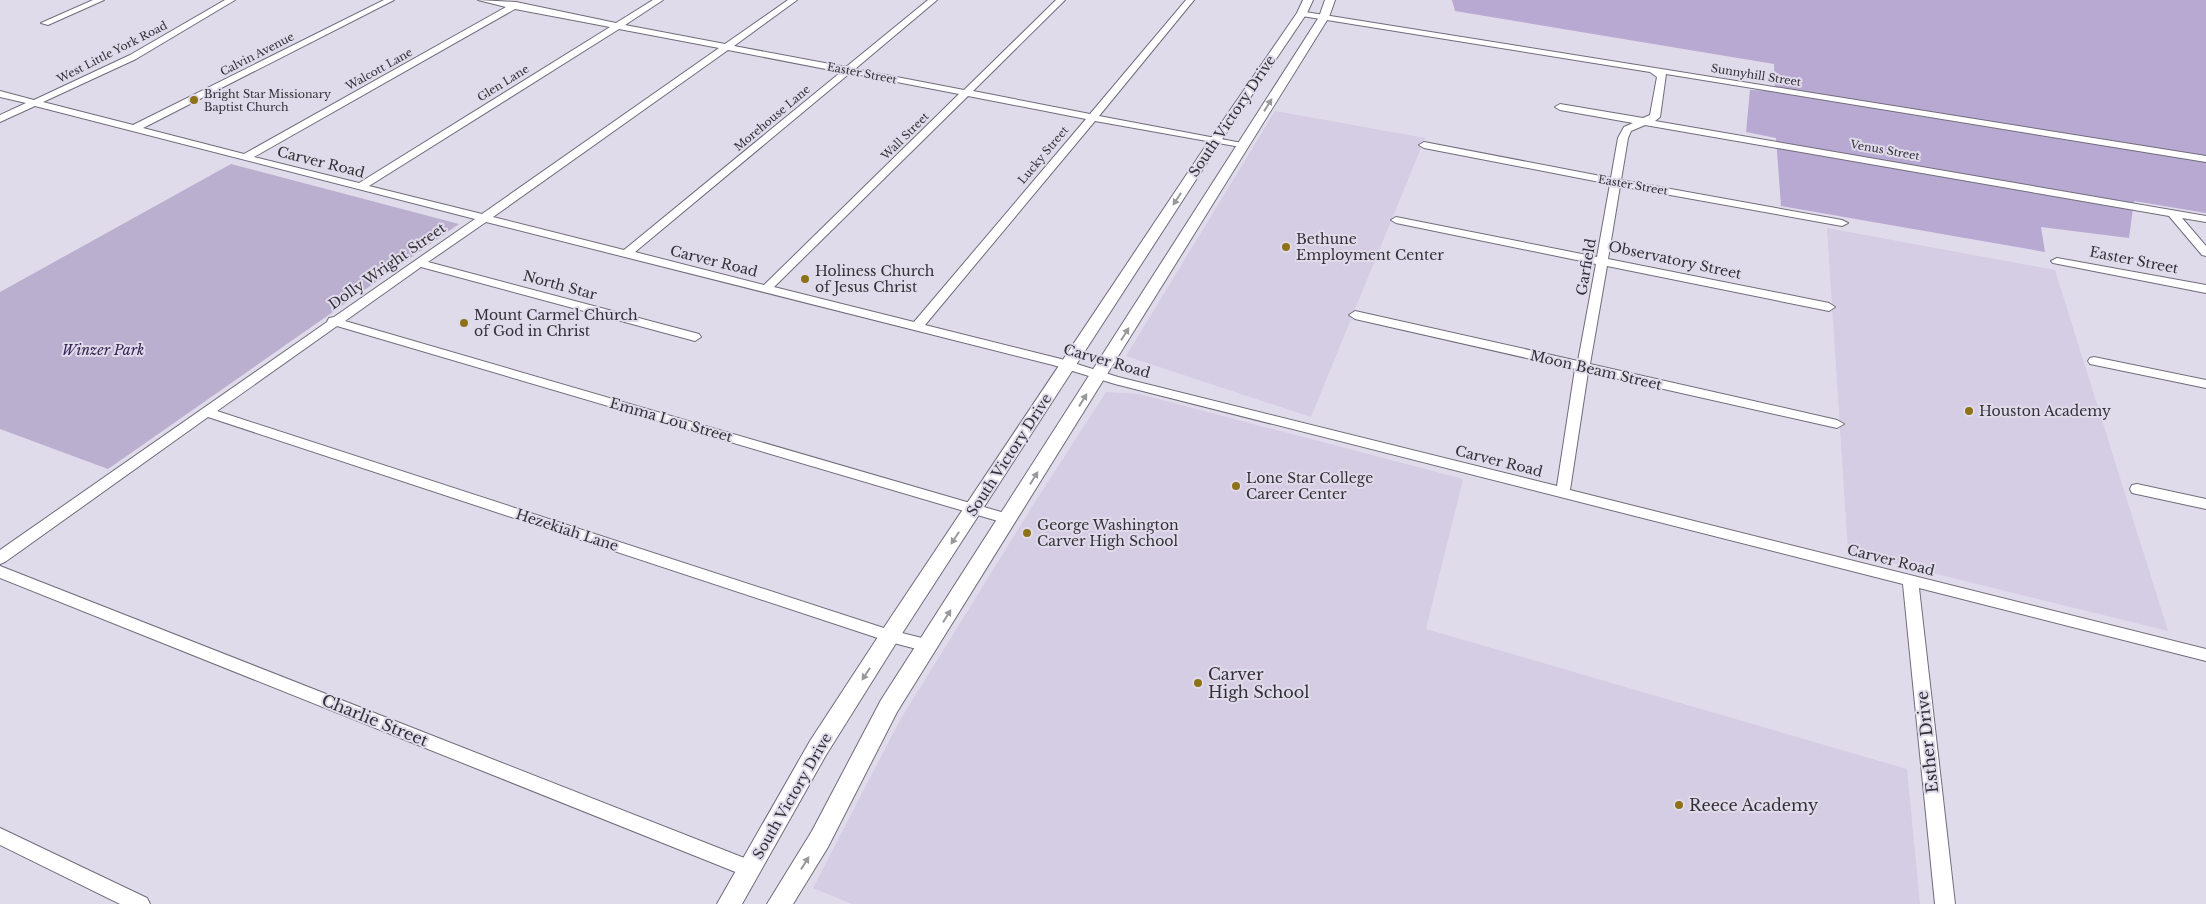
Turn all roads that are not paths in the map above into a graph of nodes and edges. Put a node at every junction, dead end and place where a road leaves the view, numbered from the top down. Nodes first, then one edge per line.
1 (100, 0) edge
2 (232, 0) edge
3 (390, 0) edge
4 (482, 0) edge
5 (525, 0) edge
6 (659, 0) edge
7 (793, 0) edge
8 (933, 0) edge
9 (1061, 0) edge
10 (1190, 0) edge
11 (1308, 0) edge
12 (1330, 0) edge
13 (514, 6) junction
14 (1302, 13) junction
15 (1324, 17) junction
16 (45, 23) dead end
17 (616, 27) junction
18 (726, 47) junction
19 (1653, 70) junction
20 (847, 71) junction
21 (967, 93) junction
22 (0, 94) edge
23 (35, 103) junction
24 (1560, 108) dead end
25 (1091, 118) junction
26 (0, 119) edge
27 (1644, 122) junction
28 (134, 129) junction
29 (1214, 141) junction
30 (1424, 145) dead end
31 (1242, 146) junction
32 (244, 158) junction
33 (2206, 159) edge
34 (1616, 182) junction
35 (360, 187) junction
36 (2174, 214) junction
37 (483, 218) junction
38 (2206, 219) edge
39 (1396, 220) dead end
40 (1842, 223) dead end
41 (1151, 237) junction
42 (1181, 244) junction
43 (2206, 253) edge
44 (626, 254) junction
45 (1602, 260) junction
46 (2056, 261) dead end
47 (417, 263) junction
48 (766, 289) junction
49 (2206, 289) edge
50 (1829, 307) dead end
51 (1355, 315) dead end
52 (334, 322) junction
53 (917, 327) junction
54 (694, 337) dead end
55 (2094, 361) dead end
56 (1067, 365) junction
57 (1582, 367) junction
58 (1099, 375) junction
59 (2206, 384) edge
60 (206, 412) junction
61 (1837, 424) dead end
62 (2137, 489) dead end
63 (1563, 492) junction
64 (2206, 504) edge
65 (974, 508) junction
66 (1008, 519) junction
67 (0, 558) edge
68 (0, 572) edge
69 (1910, 580) junction
70 (890, 636) junction
71 (928, 646) junction
72 (2206, 655) edge
73 (0, 836) edge
74 (750, 869) junction
75 (140, 904) edge
76 (728, 904) edge
77 (779, 904) edge
78 (1946, 904) edge

1 - 16 street
2 - 23 street, West Little York Road
3 - 28 street, Calvin Avenue
4 - 13 street, Easter Street
5 - 13 street, Walcott Lane
6 - 17 street, Glen Lane
7 - 18 street, Dolly Wright Street
8 - 20 street, Morehouse Lane
9 - 21 street, Wall Street
10 - 25 street, Lucky Street
11 - 14 main road, South Victory Drive
12 - 15 main road, South Victory Drive
13 - 17 street, Easter Street
13 - 32 street, Walcott Lane
14 - 15 street, Sunnyhill Street
14 - 29 main road, South Victory Drive
15 - 19 street, Sunnyhill Street
31 -> 15 main road, South Victory Drive
17 - 18 street, Easter Street
17 - 35 street, Glen Lane
18 - 20 street, Easter Street
18 - 37 street, Dolly Wright Street
19 - 27 street, Garfield
19 - 33 street, Sunnyhill Street
20 - 21 street, Easter Street
20 - 44 street, Morehouse Lane
21 - 25 street, Easter Street
21 - 48 street, Wall Street
22 - 23 street, Carver Road
23 - 26 street, West Little York Road
23 - 28 street, Carver Road
24 - 27 street, Venus Street
25 - 29 street, Easter Street
25 - 53 street, Lucky Street
27 - 34 street, Garfield
27 - 36 street, Venus Street
28 - 32 street, Carver Road
29 - 31 street, Easter Street
29 -> 41 main road, South Victory Drive
30 - 34 street, Easter Street
31 - 42 main road, South Victory Drive
32 - 35 street, Carver Road
34 - 40 street, Easter Street
34 - 45 street, Garfield
35 - 37 street, Carver Road
36 - 38 street, Venus Street
36 - 43 street
37 - 44 street, Carver Road
37 - 47 street, Dolly Wright Street
39 - 45 street, Observatory Street
41 - 42 main road
41 - 56 main road, South Victory Drive
58 -> 42 main road, South Victory Drive
44 - 48 street, Carver Road
45 - 50 street, Observatory Street
45 - 57 street, Garfield
46 - 49 street, Easter Street
47 - 52 street, Dolly Wright Street
47 - 54 street, North Star
48 - 53 street, Carver Road
51 - 57 street, Moon Beam Street
52 - 60 street, Dolly Wright Street
52 - 65 street, Emma Lou Street
53 - 56 street, Carver Road
55 - 59 street
56 - 58 street, Carver Road
56 - 65 main road, South Victory Drive
57 - 61 street, Moon Beam Street
57 - 63 street, Garfield
58 - 63 street, Carver Road
66 -> 58 main road, South Victory Drive
60 - 67 street, Dolly Wright Street
60 - 70 street, Hezekiah Lane
62 - 64 street
63 - 69 street, Carver Road
65 - 66 street, Emma Lou Street
65 -> 70 main road, South Victory Drive
71 -> 66 main road, South Victory Drive
68 - 74 street, Charlie Street
69 - 72 street, Carver Road
69 - 78 street, Esther Drive
70 - 71 street, Hezekiah Lane
70 -> 74 main road, South Victory Drive
77 -> 71 main road, South Victory Drive
73 - 75 street
74 - 76 main road, South Victory Drive

